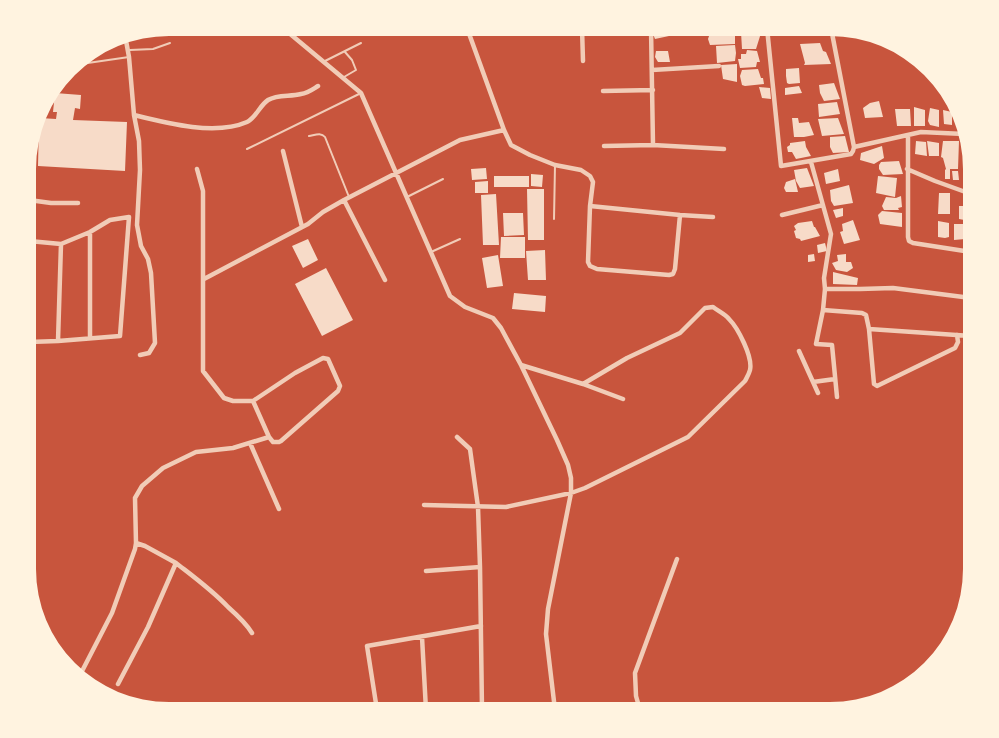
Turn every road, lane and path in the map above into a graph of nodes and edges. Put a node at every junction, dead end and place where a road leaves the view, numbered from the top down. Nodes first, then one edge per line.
1 (294, 37) edge
2 (471, 37) edge
3 (582, 37) edge
4 (651, 37) edge
5 (768, 37) edge
6 (833, 37) edge
7 (170, 43) dead end
8 (361, 43) dead end
9 (126, 44) edge
10 (127, 50) junction
11 (344, 52) junction
12 (129, 57) junction
13 (583, 61) dead end
14 (324, 62) junction
15 (90, 63) edge
16 (719, 66) dead end
17 (652, 70) junction
18 (344, 77) junction
19 (318, 86) dead end
20 (653, 90) junction
21 (603, 92) dead end
22 (361, 93) junction
23 (134, 115) junction
24 (504, 130) junction
25 (958, 134) edge
26 (908, 135) junction
27 (309, 136) dead end
28 (653, 145) junction
29 (604, 146) dead end
30 (854, 146) junction
31 (247, 149) dead end
32 (724, 149) dead end
33 (283, 151) dead end
34 (811, 162) junction
35 (556, 165) junction
36 (197, 169) dead end
37 (907, 169) junction
38 (396, 174) junction
39 (443, 179) dead end
40 (962, 191) edge
41 (407, 197) junction
42 (347, 199) junction
43 (36, 201) edge
44 (78, 203) dead end
45 (823, 205) junction
46 (590, 206) junction
47 (680, 215) junction
48 (782, 215) dead end
49 (713, 217) dead end
50 (554, 219) dead end
51 (302, 227) junction
52 (90, 232) junction
53 (460, 239) dead end
54 (36, 242) edge
55 (61, 244) junction
56 (962, 251) edge
57 (431, 252) junction
58 (204, 279) junction
59 (385, 280) dead end
60 (825, 289) junction
61 (962, 297) edge
62 (823, 310) junction
63 (869, 329) junction
64 (957, 335) junction
65 (962, 335) edge
66 (90, 338) junction
67 (58, 341) junction
68 (36, 342) edge
69 (799, 351) dead end
70 (140, 355) dead end
71 (522, 365) junction
72 (835, 379) junction
73 (813, 382) junction
74 (583, 384) junction
75 (818, 393) dead end
76 (837, 397) dead end
77 (623, 399) dead end
78 (253, 400) junction
79 (269, 437) junction
80 (457, 437) dead end
81 (250, 443) junction
82 (571, 493) junction
83 (424, 505) dead end
84 (478, 507) junction
85 (279, 510) dead end
86 (136, 543) junction
87 (677, 559) dead end
88 (176, 563) junction
89 (480, 567) junction
90 (426, 571) dead end
91 (481, 626) junction
92 (252, 634) dead end
93 (422, 637) junction
94 (83, 670) edge
95 (118, 684) dead end
96 (376, 701) edge
97 (426, 701) edge
98 (482, 701) edge
99 (554, 702) edge
100 (638, 702) edge

1 - 14 street
2 - 24 street
3 - 13 street
4 - 17 street
5 - 34 street
6 - 30 street
7 - 10 lane
8 - 11 lane
9 - 10 street
10 - 12 street
11 - 14 lane
11 - 18 lane
12 - 15 lane
12 - 23 street
14 - 18 street
16 - 17 street
17 - 20 street
18 - 22 street
19 - 23 street
20 - 21 street
20 - 28 street
22 - 31 lane
22 - 38 street
23 - 70 street
24 - 35 street
24 - 38 street
25 - 26 street
26 - 30 street
26 - 37 street
27 - 42 lane
28 - 29 street
28 - 32 street
30 - 34 street
33 - 51 street
34 - 45 street
35 - 46 street
35 - 50 lane
36 - 58 street
37 - 40 street
37 - 56 street
38 - 41 street
38 - 42 street
39 - 41 lane
41 - 57 street
42 - 51 street
42 - 59 street
43 - 44 street
45 - 48 street
45 - 60 street
46 - 47 street
46 - 47 street
47 - 49 street
51 - 58 street
52 - 55 street
52 - 66 street
52 - 66 street
53 - 57 lane
54 - 55 street
55 - 67 street
57 - 71 street
58 - 78 street
60 - 61 street
60 - 62 street
62 - 63 street
62 - 72 street
63 - 64 street
63 - 64 street
64 - 65 street
66 - 67 street
67 - 68 street
69 - 73 street
71 - 74 street
71 - 82 street
72 - 73 street
72 - 76 street
73 - 75 street
74 - 77 street
74 - 82 street
78 - 79 street
78 - 79 street
79 - 81 street
80 - 84 street
81 - 85 street
81 - 86 street
82 - 84 street
82 - 99 street
83 - 84 street
84 - 89 street
86 - 88 street
86 - 94 street
87 - 100 street
88 - 92 street
88 - 95 street
89 - 90 street
89 - 91 street
91 - 93 street
91 - 98 street
93 - 96 street
93 - 97 street

